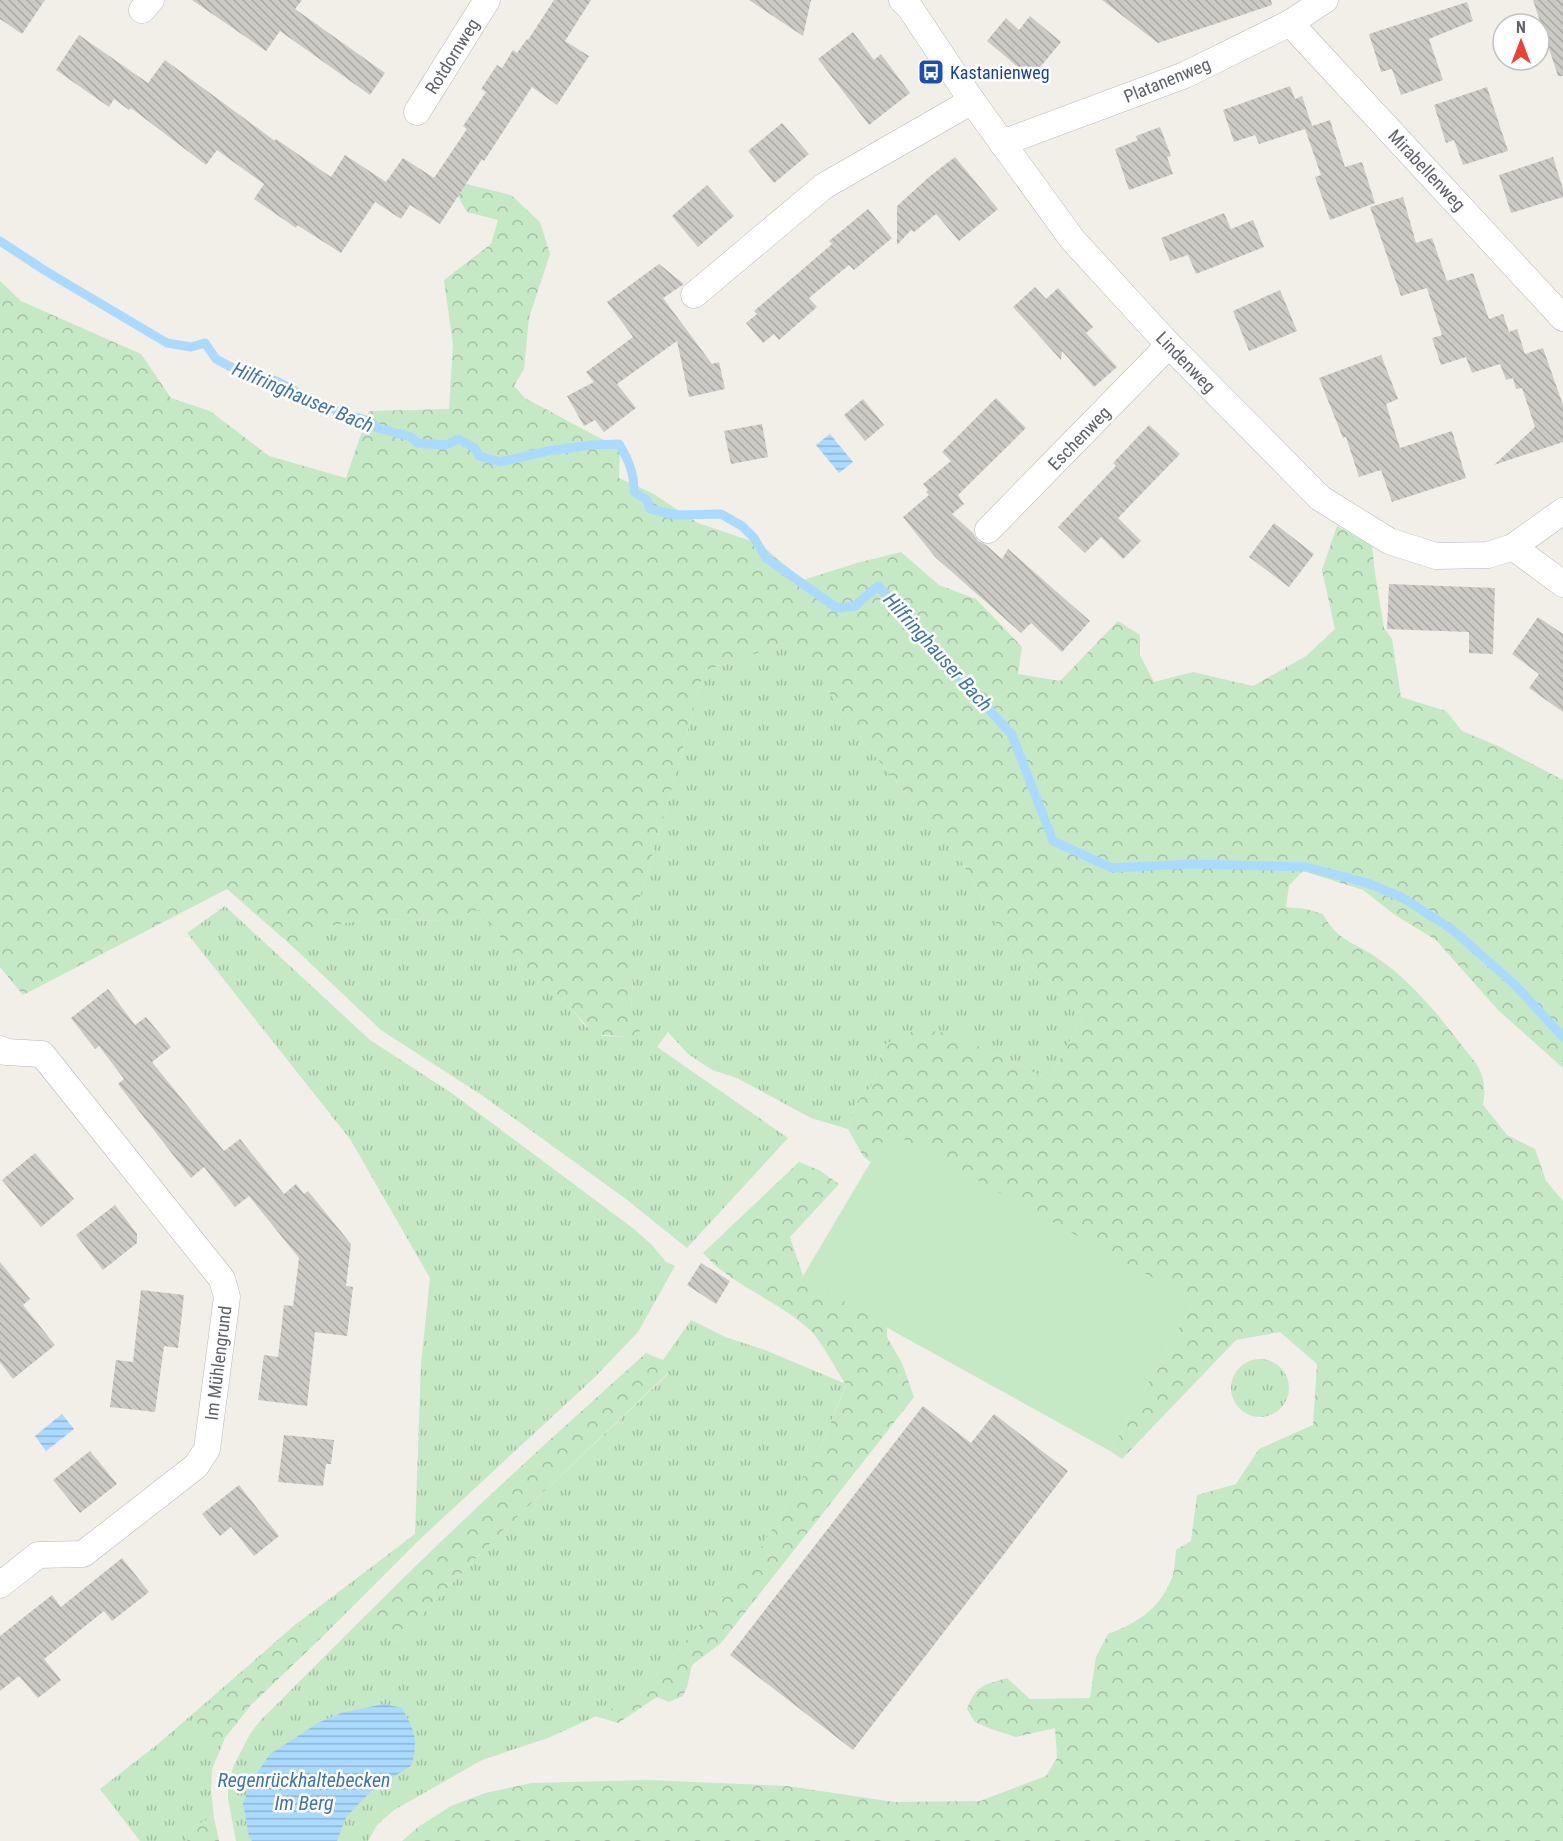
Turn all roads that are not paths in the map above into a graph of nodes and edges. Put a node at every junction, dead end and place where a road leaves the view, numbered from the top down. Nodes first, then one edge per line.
1 (487, 0) edge
2 (902, 0) edge
3 (1325, 0) edge
4 (1290, 23) junction
5 (972, 101) junction
6 (417, 112) dead end
7 (1002, 143) junction
8 (694, 295) dead end
9 (1563, 318) edge
10 (1169, 345) junction
11 (1563, 511) edge
12 (988, 530) dead end
13 (1513, 547) junction
14 (1563, 584) edge
15 (0, 1049) edge
16 (0, 1585) edge

1 - 6 street, Rotdornweg
2 - 5 street, Lindenweg
3 - 4 street, Platanenweg
4 - 7 street, Platanenweg
4 - 9 street, Mirabellenweg
5 - 7 street, Lindenweg
5 - 8 street
7 - 10 street, Lindenweg
10 - 12 street, Eschenweg
10 - 13 street, Lindenweg
11 - 13 street, Lindenweg
13 - 14 street
15 - 16 street, Im Mühlengrund

